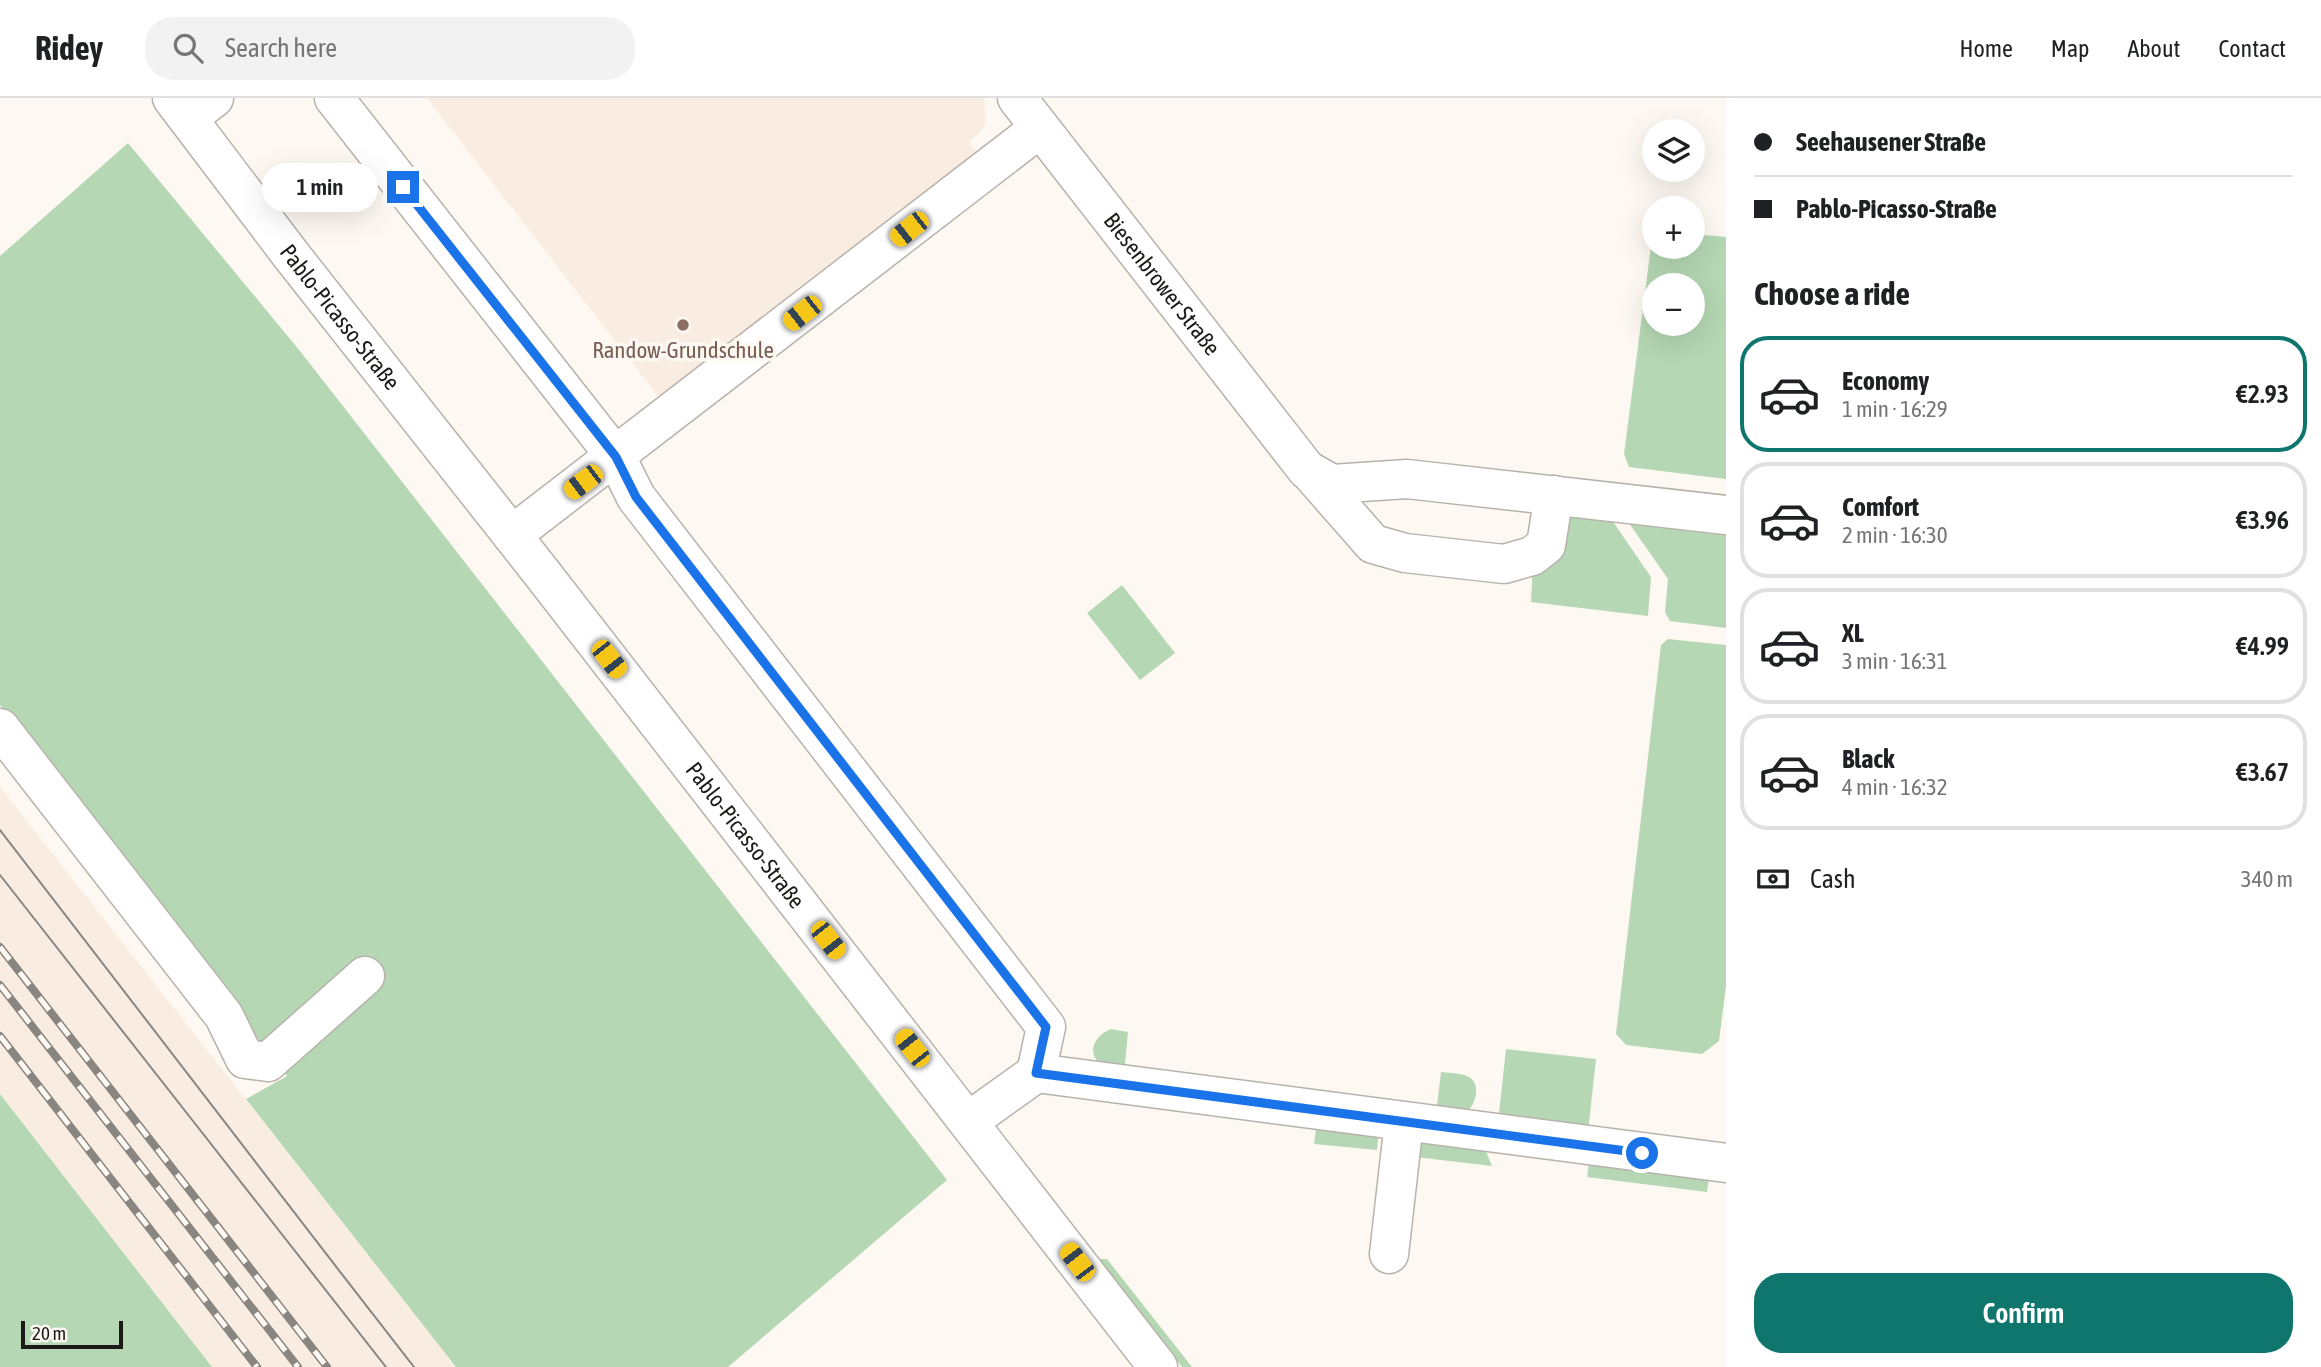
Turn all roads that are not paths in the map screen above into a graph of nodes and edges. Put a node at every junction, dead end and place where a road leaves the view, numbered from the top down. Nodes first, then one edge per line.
1 (334, 98) edge
2 (1017, 98) edge
3 (191, 105) edge
4 (1040, 128) junction
5 (616, 457) junction
6 (1309, 471) junction
7 (1554, 495) junction
8 (1726, 515) edge
9 (512, 535) junction
10 (0, 727) edge
11 (365, 976) dead end
12 (1036, 1073) junction
13 (969, 1121) junction
14 (1404, 1122) junction
15 (1726, 1163) edge
16 (1389, 1254) dead end
17 (1158, 1367) edge

1 - 5 street
2 - 4 street, Biesenbrower Straße
3 - 9 street, Pablo-Picasso-Straße
4 - 5 street
4 - 6 street, Biesenbrower Straße
5 - 9 street
5 - 12 street
6 - 7 street
6 - 7 street, Biesenbrower Straße
7 - 8 street
9 - 13 street, Pablo-Picasso-Straße
10 - 11 street
12 - 13 street
12 - 14 street
13 - 17 street, Pablo-Picasso-Straße
14 - 15 street
14 - 16 street

